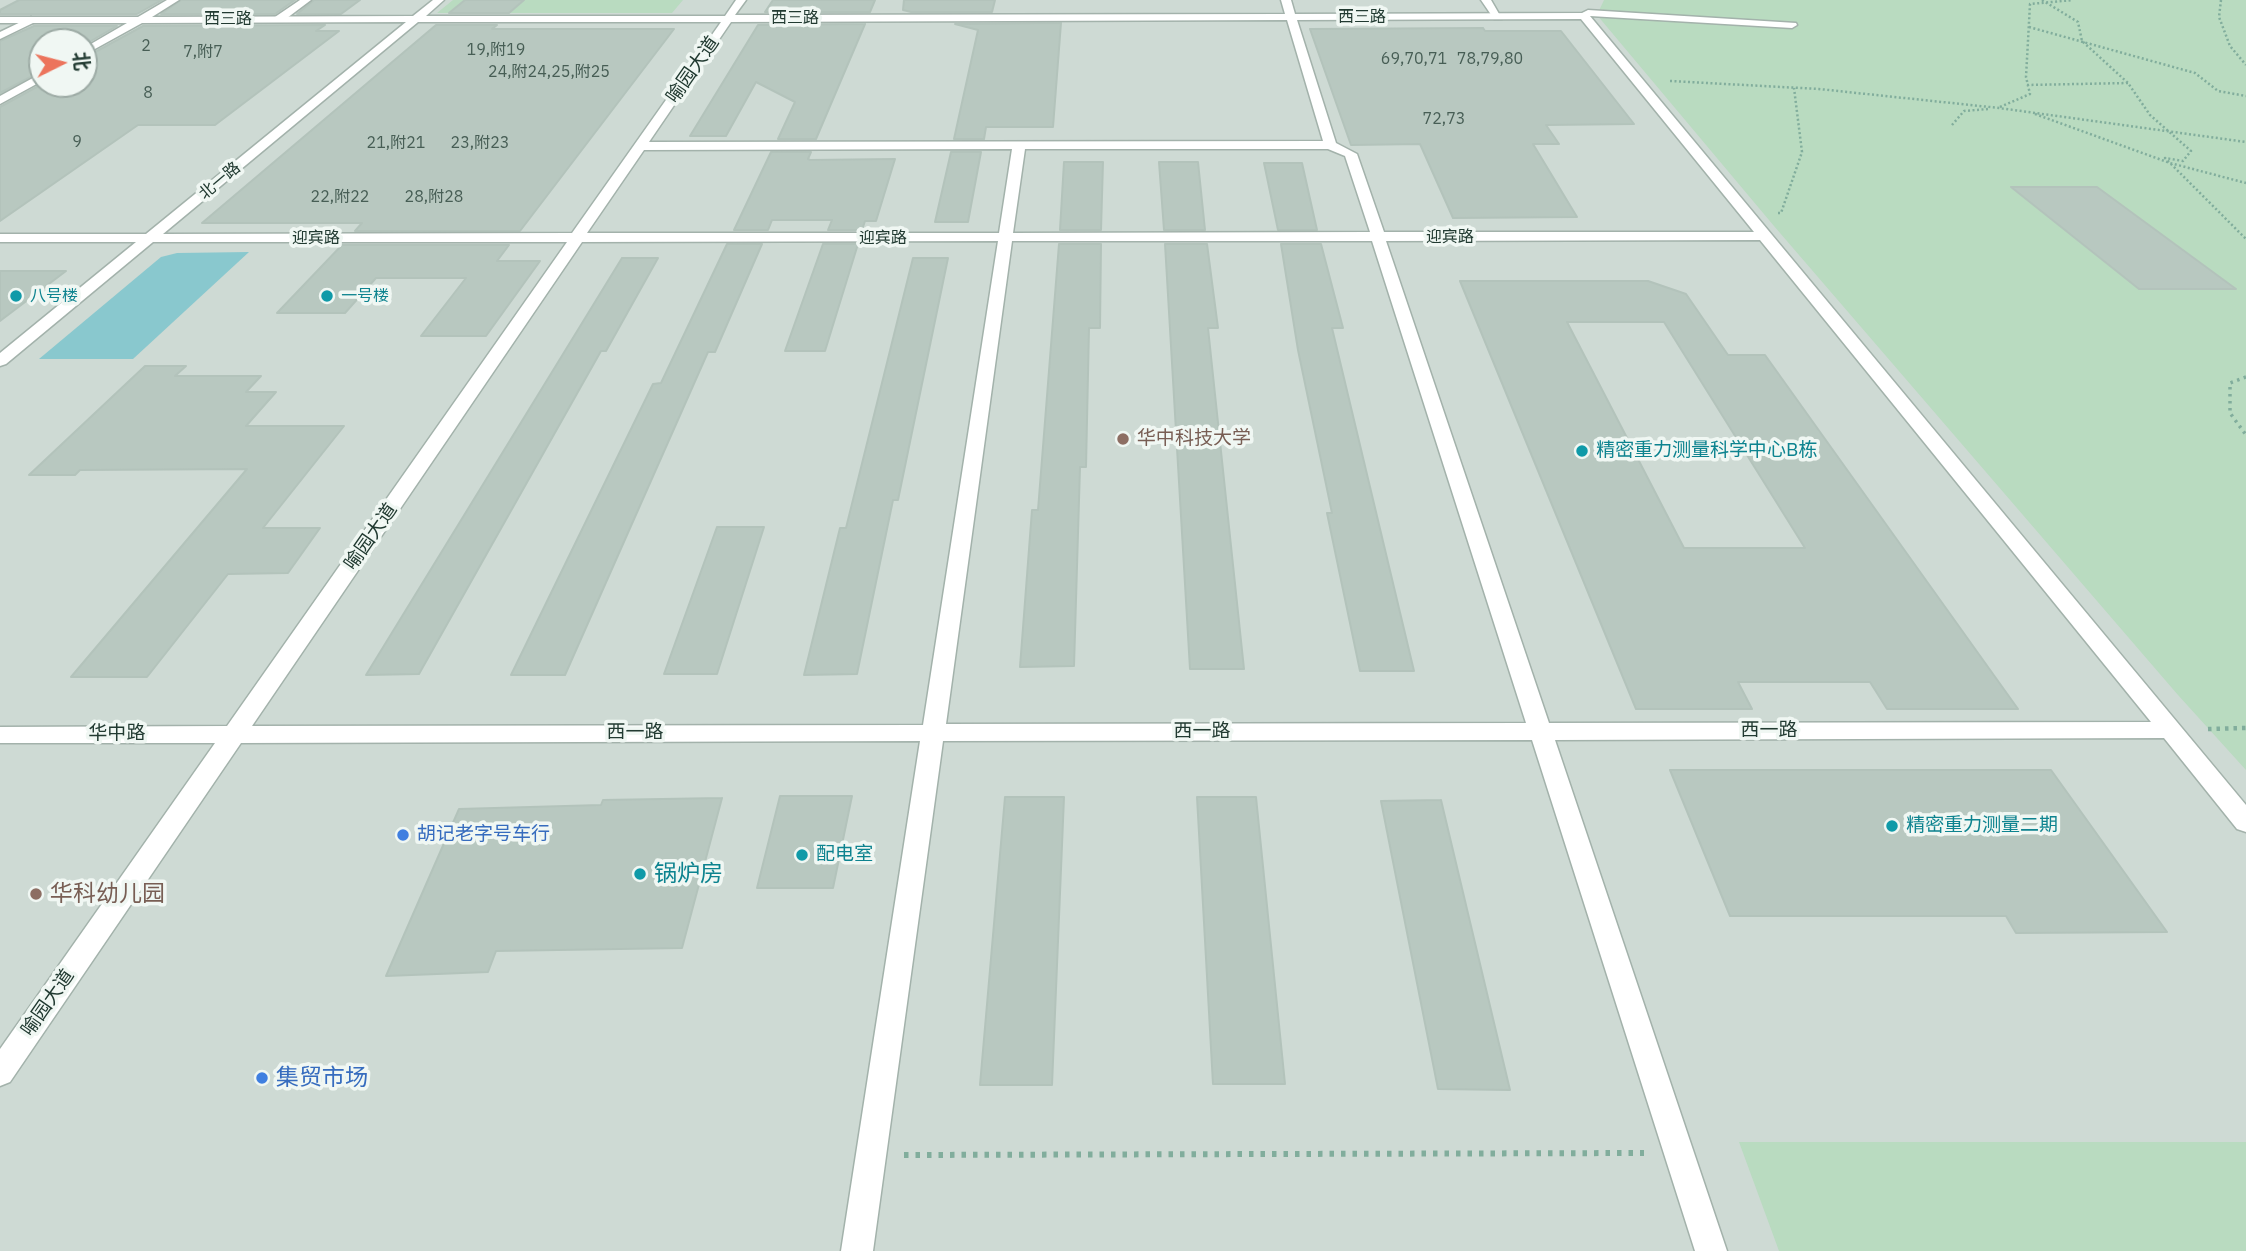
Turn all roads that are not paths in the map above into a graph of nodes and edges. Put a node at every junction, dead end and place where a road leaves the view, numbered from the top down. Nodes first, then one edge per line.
1 (174, 0) edge
2 (306, 0) edge
3 (439, 0) edge
4 (741, 0) edge
5 (1286, 0) edge
6 (1486, 0) edge
7 (1593, 0) edge
8 (1586, 15) junction
9 (1498, 17) junction
10 (417, 18) junction
11 (729, 18) junction
12 (1291, 18) junction
13 (140, 19) junction
14 (279, 19) junction
15 (0, 20) edge
16 (31, 20) junction
17 (1792, 25) dead end
18 (0, 36) edge
19 (98, 44) edge
20 (28, 84) edge
21 (0, 100) edge
22 (1019, 145) junction
23 (1330, 145) junction
24 (640, 146) junction
25 (1765, 236) junction
26 (1005, 237) junction
27 (1378, 237) junction
28 (0, 238) edge
29 (151, 238) junction
30 (577, 238) junction
31 (0, 361) edge
32 (2170, 730) junction
33 (1540, 731) junction
34 (933, 733) junction
35 (234, 734) junction
36 (0, 735) edge
37 (2246, 822) edge
38 (0, 1073) edge
39 (857, 1251) edge
40 (1711, 1251) edge

1 - 13 street
2 - 14 street
3 - 10 street, 北一路
4 - 11 street, 喻园大道
5 - 12 street
6 - 9 street
7 - 8 street
8 - 9 street, 西三路
8 - 17 street, 西三路
8 - 25 street
9 - 12 street, 西三路
10 - 11 street, 西三路
10 - 14 street, 西三路
10 - 29 street, 北一路
11 - 12 street, 西三路
11 - 24 street, 喻园大道
12 - 23 street
13 - 14 street, 西三路
13 - 16 street, 西三路
13 - 19 street
15 - 16 street, 西三路
16 - 18 street
20 - 21 street
22 - 23 street
22 - 24 street
22 - 26 street
23 - 27 street
24 - 30 street, 喻园大道
25 - 27 street, 迎宾路
25 - 32 street
26 - 27 street, 迎宾路
26 - 30 street, 迎宾路
26 - 34 street
27 - 33 street
28 - 29 street, 迎宾路
29 - 30 street, 迎宾路
29 - 31 street, 北一路
30 - 35 street, 喻园大道
32 - 33 street, 西一路
32 - 37 street
33 - 34 street, 西一路
33 - 40 street
34 - 35 street, 西一路
34 - 39 street
35 - 36 street, 华中路
35 - 38 street, 喻园大道

